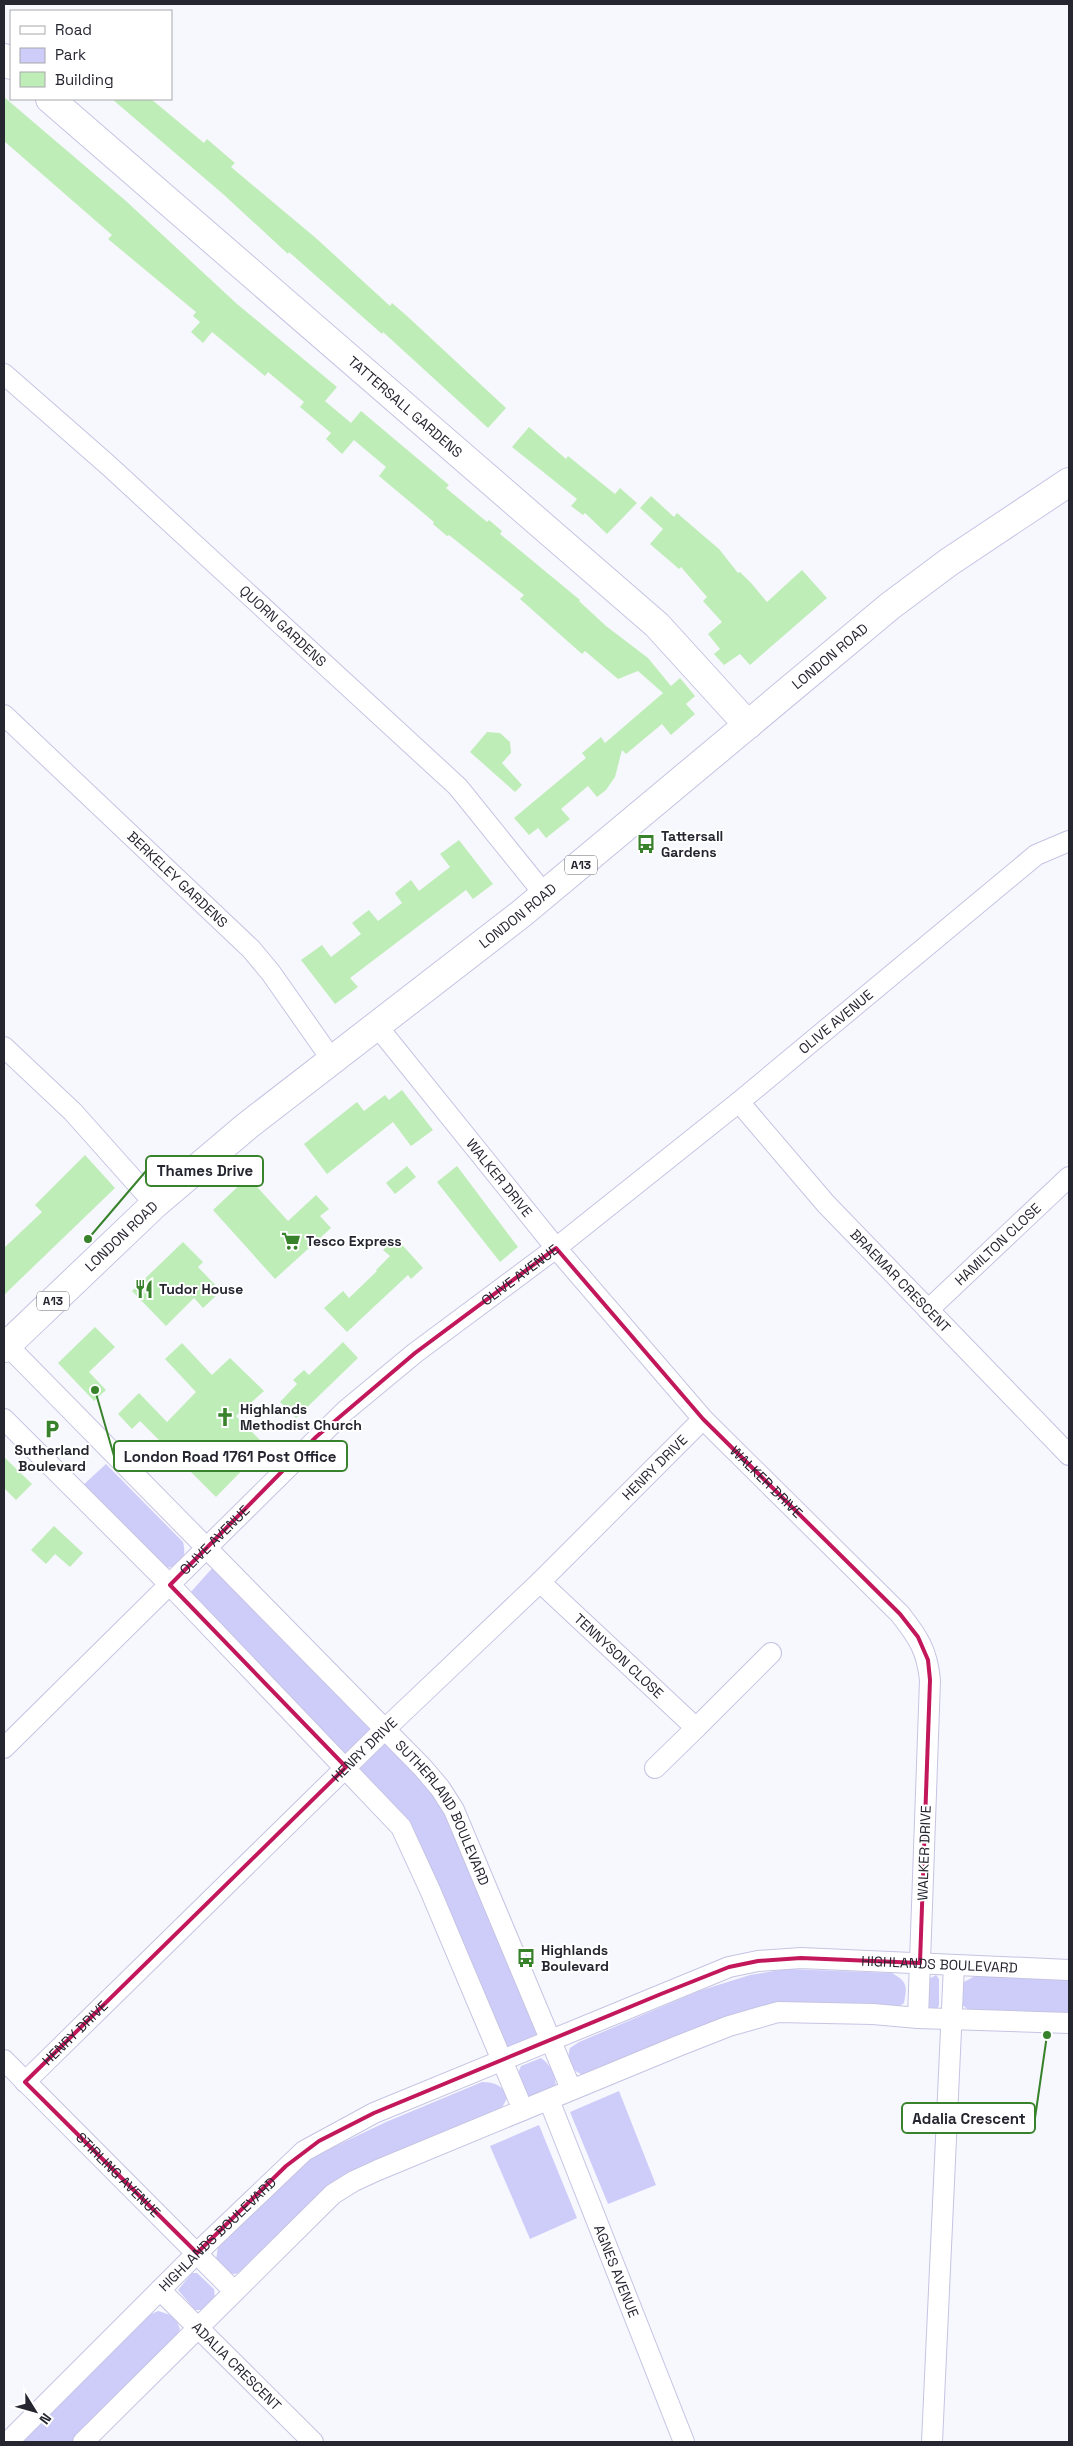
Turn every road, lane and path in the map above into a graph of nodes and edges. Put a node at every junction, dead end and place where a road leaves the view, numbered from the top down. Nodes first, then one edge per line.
1 (51, 100) edge
2 (4, 374) edge
3 (1069, 482) edge
4 (4, 714) edge
5 (748, 725) junction
6 (1069, 841) edge
7 (545, 895) junction
8 (377, 1026) junction
9 (4, 1047) edge
10 (332, 1060) junction
11 (739, 1102) junction
12 (1069, 1177) edge
13 (155, 1204) junction
14 (556, 1248) junction
15 (928, 1310) junction
16 (6, 1346) edge
17 (4, 1419) edge
18 (703, 1419) junction
19 (1069, 1455) edge
20 (206, 1547) junction
21 (540, 1582) junction
22 (170, 1585) junction
23 (771, 1654) dead end
24 (696, 1728) junction
25 (384, 1730) junction
26 (4, 1748) edge
27 (346, 1767) junction
28 (655, 1768) dead end
29 (920, 1963) junction
30 (954, 1965) junction
31 (1069, 1970) edge
32 (918, 2018) junction
33 (953, 2019) junction
34 (1069, 2023) edge
35 (549, 2040) junction
36 (4, 2060) edge
37 (501, 2060) junction
38 (26, 2082) junction
39 (571, 2089) junction
40 (549, 2100) junction
41 (523, 2110) junction
42 (196, 2253) junction
43 (160, 2290) junction
44 (234, 2291) junction
45 (198, 2328) junction
46 (8, 2442) edge
47 (83, 2442) edge
48 (313, 2442) edge
49 (684, 2442) edge
50 (932, 2442) edge

1 - 5 main road, TATTERSALL GARDENS
2 - 7 street, QUORN GARDENS
3 - 5 main road, LONDON ROAD / A13
4 - 10 street, BERKELEY GARDENS
5 - 7 main road, LONDON ROAD / A13
6 - 11 street, OLIVE AVENUE
7 - 8 main road, LONDON ROAD / A13
8 - 10 main road, LONDON ROAD / A13
8 - 14 street, WALKER DRIVE
9 - 13 street
10 - 13 main road, LONDON ROAD / A13
11 - 14 street, OLIVE AVENUE
11 - 15 street, BRAEMAR CRESCENT
12 - 15 street, HAMILTON CLOSE
13 - 16 main road, LONDON ROAD / A13
14 - 18 street, WALKER DRIVE
14 - 20 street, OLIVE AVENUE
15 - 19 street, BRAEMAR CRESCENT
16 - 20 street, SUTHERLAND BOULEVARD
17 - 22 street
18 - 21 street, HENRY DRIVE
18 - 29 street, WALKER DRIVE
20 - 22 street, OLIVE AVENUE
20 - 25 street, SUTHERLAND BOULEVARD
21 - 24 street, TENNYSON CLOSE
21 - 25 street, HENRY DRIVE
22 - 26 street, OLIVE AVENUE
22 - 27 street
23 - 24 street
24 - 28 street
25 - 27 street, HENRY DRIVE
25 - 35 street, SUTHERLAND BOULEVARD
27 - 37 street
27 - 38 street, HENRY DRIVE
29 - 30 street, HIGHLANDS BOULEVARD
29 - 32 street, WALKER DRIVE
29 - 35 street, HIGHLANDS BOULEVARD
30 - 31 street, HIGHLANDS BOULEVARD
30 - 33 street
32 - 33 street
32 - 39 street
33 - 34 street
33 - 50 street
35 - 37 street, HIGHLANDS BOULEVARD
35 - 39 street, SUTHERLAND BOULEVARD
36 - 38 street, STIRLING AVENUE
37 - 41 street
37 - 42 street, HIGHLANDS BOULEVARD
38 - 42 street, STIRLING AVENUE
39 - 40 street
40 - 41 street
40 - 49 street, AGNES AVENUE
41 - 44 street
42 - 43 street, HIGHLANDS BOULEVARD
42 - 44 street, STIRLING AVENUE
43 - 45 street, ADALIA CRESCENT
43 - 46 street, HIGHLANDS BOULEVARD
44 - 45 street
45 - 47 street
45 - 48 street, ADALIA CRESCENT

